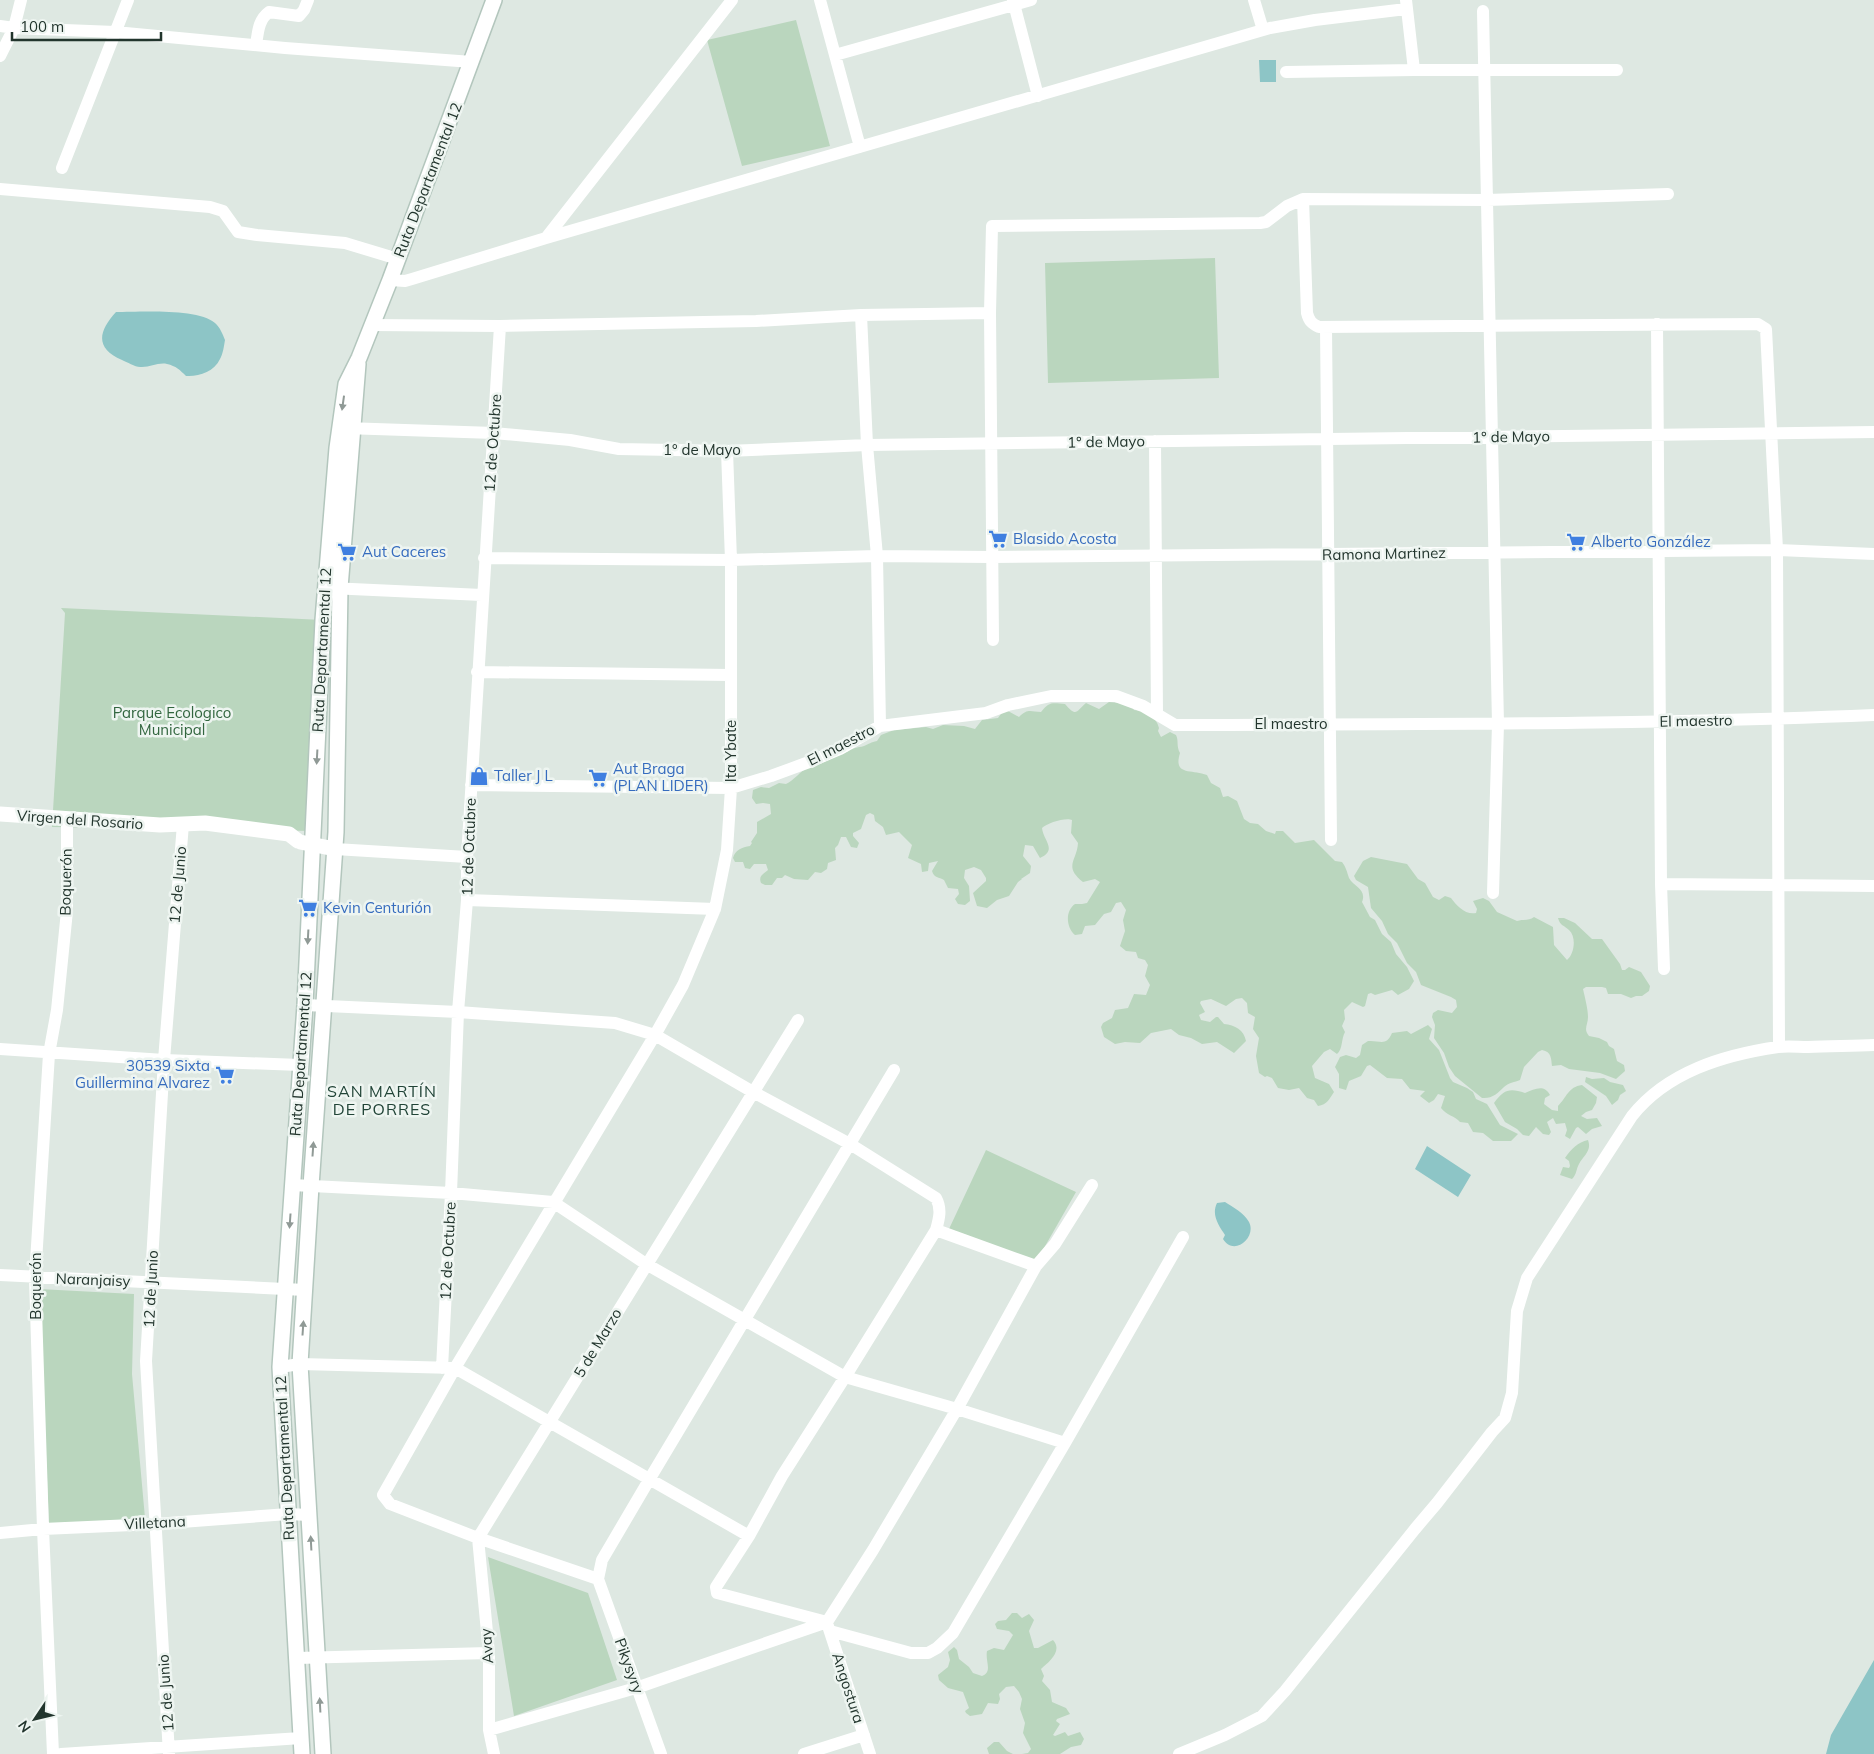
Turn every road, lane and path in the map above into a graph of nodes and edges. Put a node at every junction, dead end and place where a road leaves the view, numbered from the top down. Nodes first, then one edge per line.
1 (21, 0) edge
2 (128, 0) edge
3 (308, 0) edge
4 (494, 0) edge
5 (732, 0) edge
6 (820, 0) edge
7 (1031, 0) edge
8 (1254, 0) edge
9 (1013, 2) edge
10 (1406, 4) edge
11 (1483, 11) dead end
12 (0, 26) edge
13 (14, 28) junction
14 (1264, 30) junction
15 (115, 32) junction
16 (256, 45) junction
17 (835, 55) junction
18 (0, 56) edge
19 (472, 62) junction
20 (1414, 70) junction
21 (1484, 70) junction
22 (1617, 70) dead end
23 (1286, 72) dead end
24 (1038, 96) junction
25 (860, 147) junction
26 (62, 168) dead end
27 (0, 189) edge
28 (1668, 194) dead end
29 (1303, 199) junction
30 (1487, 200) junction
31 (546, 238) junction
32 (398, 259) junction
33 (390, 280) junction
34 (990, 313) junction
35 (860, 315) junction
36 (1657, 324) junction
37 (371, 325) junction
38 (500, 326) junction
39 (1489, 326) junction
40 (1326, 327) junction
41 (347, 428) junction
42 (1874, 432) edge
43 (494, 433) junction
44 (1771, 434) junction
45 (1657, 435) junction
46 (1492, 437) junction
47 (1327, 439) junction
48 (1154, 441) junction
49 (991, 444) junction
50 (867, 446) junction
51 (727, 451) junction
52 (1777, 550) junction
53 (1659, 551) junction
54 (1494, 553) junction
55 (1328, 554) junction
56 (1874, 554) edge
57 (877, 556) junction
58 (1155, 556) junction
59 (992, 557) junction
60 (484, 558) junction
61 (731, 560) junction
62 (333, 588) junction
63 (482, 595) junction
64 (993, 640) dead end
65 (478, 672) junction
66 (731, 674) junction
67 (1158, 714) junction
68 (1874, 715) edge
69 (1778, 720) junction
70 (1661, 722) junction
71 (1330, 724) junction
72 (1498, 724) junction
73 (880, 726) junction
74 (471, 785) junction
75 (731, 788) junction
76 (0, 814) edge
77 (67, 819) junction
78 (183, 827) junction
79 (1331, 840) dead end
80 (306, 843) junction
81 (335, 849) junction
82 (467, 857) junction
83 (1661, 884) junction
84 (1779, 885) junction
85 (1874, 886) edge
86 (1493, 893) dead end
87 (467, 900) junction
88 (715, 908) junction
89 (1664, 968) dead end
90 (305, 1005) junction
91 (323, 1005) junction
92 (458, 1012) junction
93 (798, 1020) dead end
94 (655, 1035) junction
95 (1874, 1045) edge
96 (1779, 1047) junction
97 (0, 1049) edge
98 (49, 1054) junction
99 (164, 1060) junction
100 (300, 1064) junction
101 (894, 1070) dead end
102 (753, 1092) junction
103 (850, 1144) junction
104 (292, 1185) junction
105 (1092, 1185) dead end
106 (311, 1186) junction
107 (451, 1193) junction
108 (554, 1202) junction
109 (936, 1230) junction
110 (1183, 1237) dead end
111 (646, 1264) junction
112 (1036, 1266) junction
113 (0, 1275) edge
114 (34, 1278) junction
115 (151, 1282) junction
116 (285, 1289) junction
117 (305, 1290) junction
118 (745, 1321) junction
119 (300, 1364) junction
120 (280, 1367) junction
121 (442, 1368) junction
122 (455, 1368) junction
123 (845, 1377) junction
124 (957, 1408) junction
125 (549, 1422) junction
126 (1065, 1443) junction
127 (649, 1480) junction
128 (288, 1514) junction
129 (309, 1515) junction
130 (155, 1524) junction
131 (43, 1529) junction
132 (0, 1533) edge
133 (749, 1536) junction
134 (478, 1538) junction
135 (598, 1579) junction
136 (828, 1626) junction
137 (489, 1653) junction
138 (318, 1657) junction
139 (297, 1658) junction
140 (636, 1688) junction
141 (489, 1730) junction
142 (864, 1735) junction
143 (301, 1738) junction
144 (169, 1750) edge
145 (53, 1754) edge
146 (62, 1754) edge
147 (302, 1754) edge
148 (322, 1754) edge
149 (494, 1754) edge
150 (661, 1754) edge
151 (804, 1754) edge
152 (870, 1754) edge
153 (1179, 1754) edge

1 - 13 street
2 - 15 street
3 - 16 street
4 - 19 main road, Ruta Departamental 12
5 - 31 street
6 - 17 street
7 - 9 street
8 - 14 street
9 - 17 street
9 - 24 street
10 - 14 street
10 - 20 street
11 - 21 street
12 - 13 street
13 - 15 street
13 - 18 street
14 - 24 street
15 - 16 street
15 - 26 street
16 - 19 street
17 - 25 street
19 - 32 main road, Ruta Departamental 12
20 - 21 street
20 - 23 street
21 - 22 street
21 - 30 street
24 - 25 street
25 - 31 street
27 - 32 street
28 - 30 street
29 - 30 street
29 - 34 street
29 - 40 street
30 - 39 street
31 - 33 street
32 - 33 main road, Ruta Departamental 12
33 - 37 main road, Ruta Departamental 12
34 - 35 street
34 - 49 street
35 - 38 street
35 - 50 street
36 - 39 street
36 - 44 street
36 - 45 street
37 - 38 street
37 - 41 main road, Ruta Departamental 12
38 - 43 street, 12 de Octubre
39 - 40 street
39 - 46 street
40 - 47 street
41 - 43 street, 1° de Mayo
41 - 62 main road, Ruta Departamental 12
42 - 44 street, 1° de Mayo
43 - 51 street, 1° de Mayo
43 - 60 street, 12 de Octubre
44 - 45 street, 1° de Mayo
44 - 52 street
45 - 46 street, 1° de Mayo
45 - 53 street
46 - 47 street, 1° de Mayo
46 - 54 street
47 - 48 street, 1° de Mayo
47 - 55 street
48 - 49 street, 1° de Mayo
48 - 58 street
49 - 50 street, 1° de Mayo
49 - 59 street
50 - 51 street, 1° de Mayo
50 - 57 street
51 - 61 street, Ita Ybate
52 - 53 street, Ramona Martinez
52 - 56 street, Ramona Martinez
52 - 69 street
53 - 54 street, Ramona Martinez
53 - 70 street
54 - 55 street, Ramona Martinez
54 - 72 street
55 - 58 street, Ramona Martinez
55 - 71 street
57 - 59 street, Ramona Martinez
57 - 61 street, Ramona Martinez
57 - 73 street
58 - 59 street, Ramona Martinez
58 - 67 street
59 - 64 street
60 - 61 street, Ramona Martinez
60 - 63 street, 12 de Octubre
61 - 66 street, Ita Ybate
62 - 63 street
62 -> 80 main road, Ruta Departamental 12
62 - 81 main road, Ruta Departamental 12
63 - 65 street, 12 de Octubre
65 - 66 street
65 - 74 street, 12 de Octubre
66 - 75 street, Ita Ybate
67 - 71 street, El maestro
67 - 73 street, El maestro
68 - 69 street, El maestro
69 - 70 street, El maestro
69 - 84 street
70 - 72 street, El maestro
70 - 83 street
71 - 72 street, El maestro
71 - 79 street
72 - 86 street
73 - 75 street, El maestro
74 - 75 street, El maestro
74 - 82 street, 12 de Octubre
75 - 88 street, Ita Ybate
76 - 77 main road, Virgen del Rosario
77 - 78 main road, Virgen del Rosario
77 - 98 street, Boquerón
78 - 80 main road, Virgen del Rosario
78 - 99 street, 12 de Junio
80 - 81 main road, Virgen del Rosario
80 -> 90 main road, Ruta Departamental 12
81 - 82 street
81 - 91 main road, Ruta Departamental 12
82 - 87 street, 12 de Octubre
83 - 84 street
83 - 89 street
84 - 85 street
84 - 96 street
87 - 88 street
87 - 92 street, 12 de Octubre
88 - 94 street, Ita Ybate
90 - 91 street
90 - 100 main road, Ruta Departamental 12
91 - 92 street
106 -> 91 main road, Ruta Departamental 12
92 - 94 street
92 - 107 street, 12 de Octubre
93 - 102 street, 5 de Marzo
94 - 102 street
94 - 108 street, Ita Ybate
95 - 96 street
96 - 153 street
97 - 98 street
98 - 99 street
98 - 114 street, Boquerón
99 - 100 street
99 - 115 street, 12 de Junio
100 - 104 main road, Ruta Departamental 12
101 - 103 street
102 - 103 street
102 - 111 street, 5 de Marzo
103 - 109 street
103 - 118 street
104 - 106 street
104 -> 116 main road, Ruta Departamental 12
105 - 112 street
106 - 107 street
106 - 117 main road, Ruta Departamental 12
107 - 108 street
107 - 121 street, 12 de Octubre
108 - 111 street
108 - 122 street, Ita Ybate
109 - 112 street
109 - 123 street
110 - 126 street
111 - 118 street
111 - 125 street, 5 de Marzo
112 - 124 street
113 - 114 street, Naranjaisy
114 - 115 street, Naranjaisy
114 - 131 street, Boquerón
115 - 116 street, Naranjaisy
115 - 130 street, 12 de Junio
116 - 117 street, Naranjaisy
116 - 120 main road, Ruta Departamental 12
119 -> 117 main road, Ruta Departamental 12
118 - 123 street
118 - 127 street
119 - 120 street
119 - 121 street
119 - 129 main road, Ruta Departamental 12
120 - 128 main road, Ruta Departamental 12
121 - 122 street
122 - 125 street
122 - 134 street, Ita Ybate
123 - 124 street
123 - 133 street
124 - 126 street
124 - 136 street
125 - 127 street
125 - 134 street, 5 de Marzo
126 - 136 street
127 - 133 street
127 - 135 street
128 - 129 street, Villetana
128 - 130 street, Villetana
128 - 139 main road, Ruta Departamental 12
138 -> 129 main road, Ruta Departamental 12
130 - 131 street, Villetana
130 - 144 street, 12 de Junio
131 - 132 street, Villetana
131 - 145 street, Boquerón
133 - 136 street
134 - 135 street
134 - 137 street, Avay
135 - 140 street, Pikysyry
136 - 140 street
136 - 142 street, Angostura
137 - 138 street
137 - 141 street, Avay
138 - 139 street
148 -> 138 main road, Ruta Departamental 12
139 - 143 main road, Ruta Departamental 12
140 - 141 street
140 - 150 street, Pikysyry
141 - 149 street, Avay
142 - 151 street
142 - 152 street, Angostura
143 - 144 street
143 - 147 main road, Ruta Departamental 12
144 - 146 street

